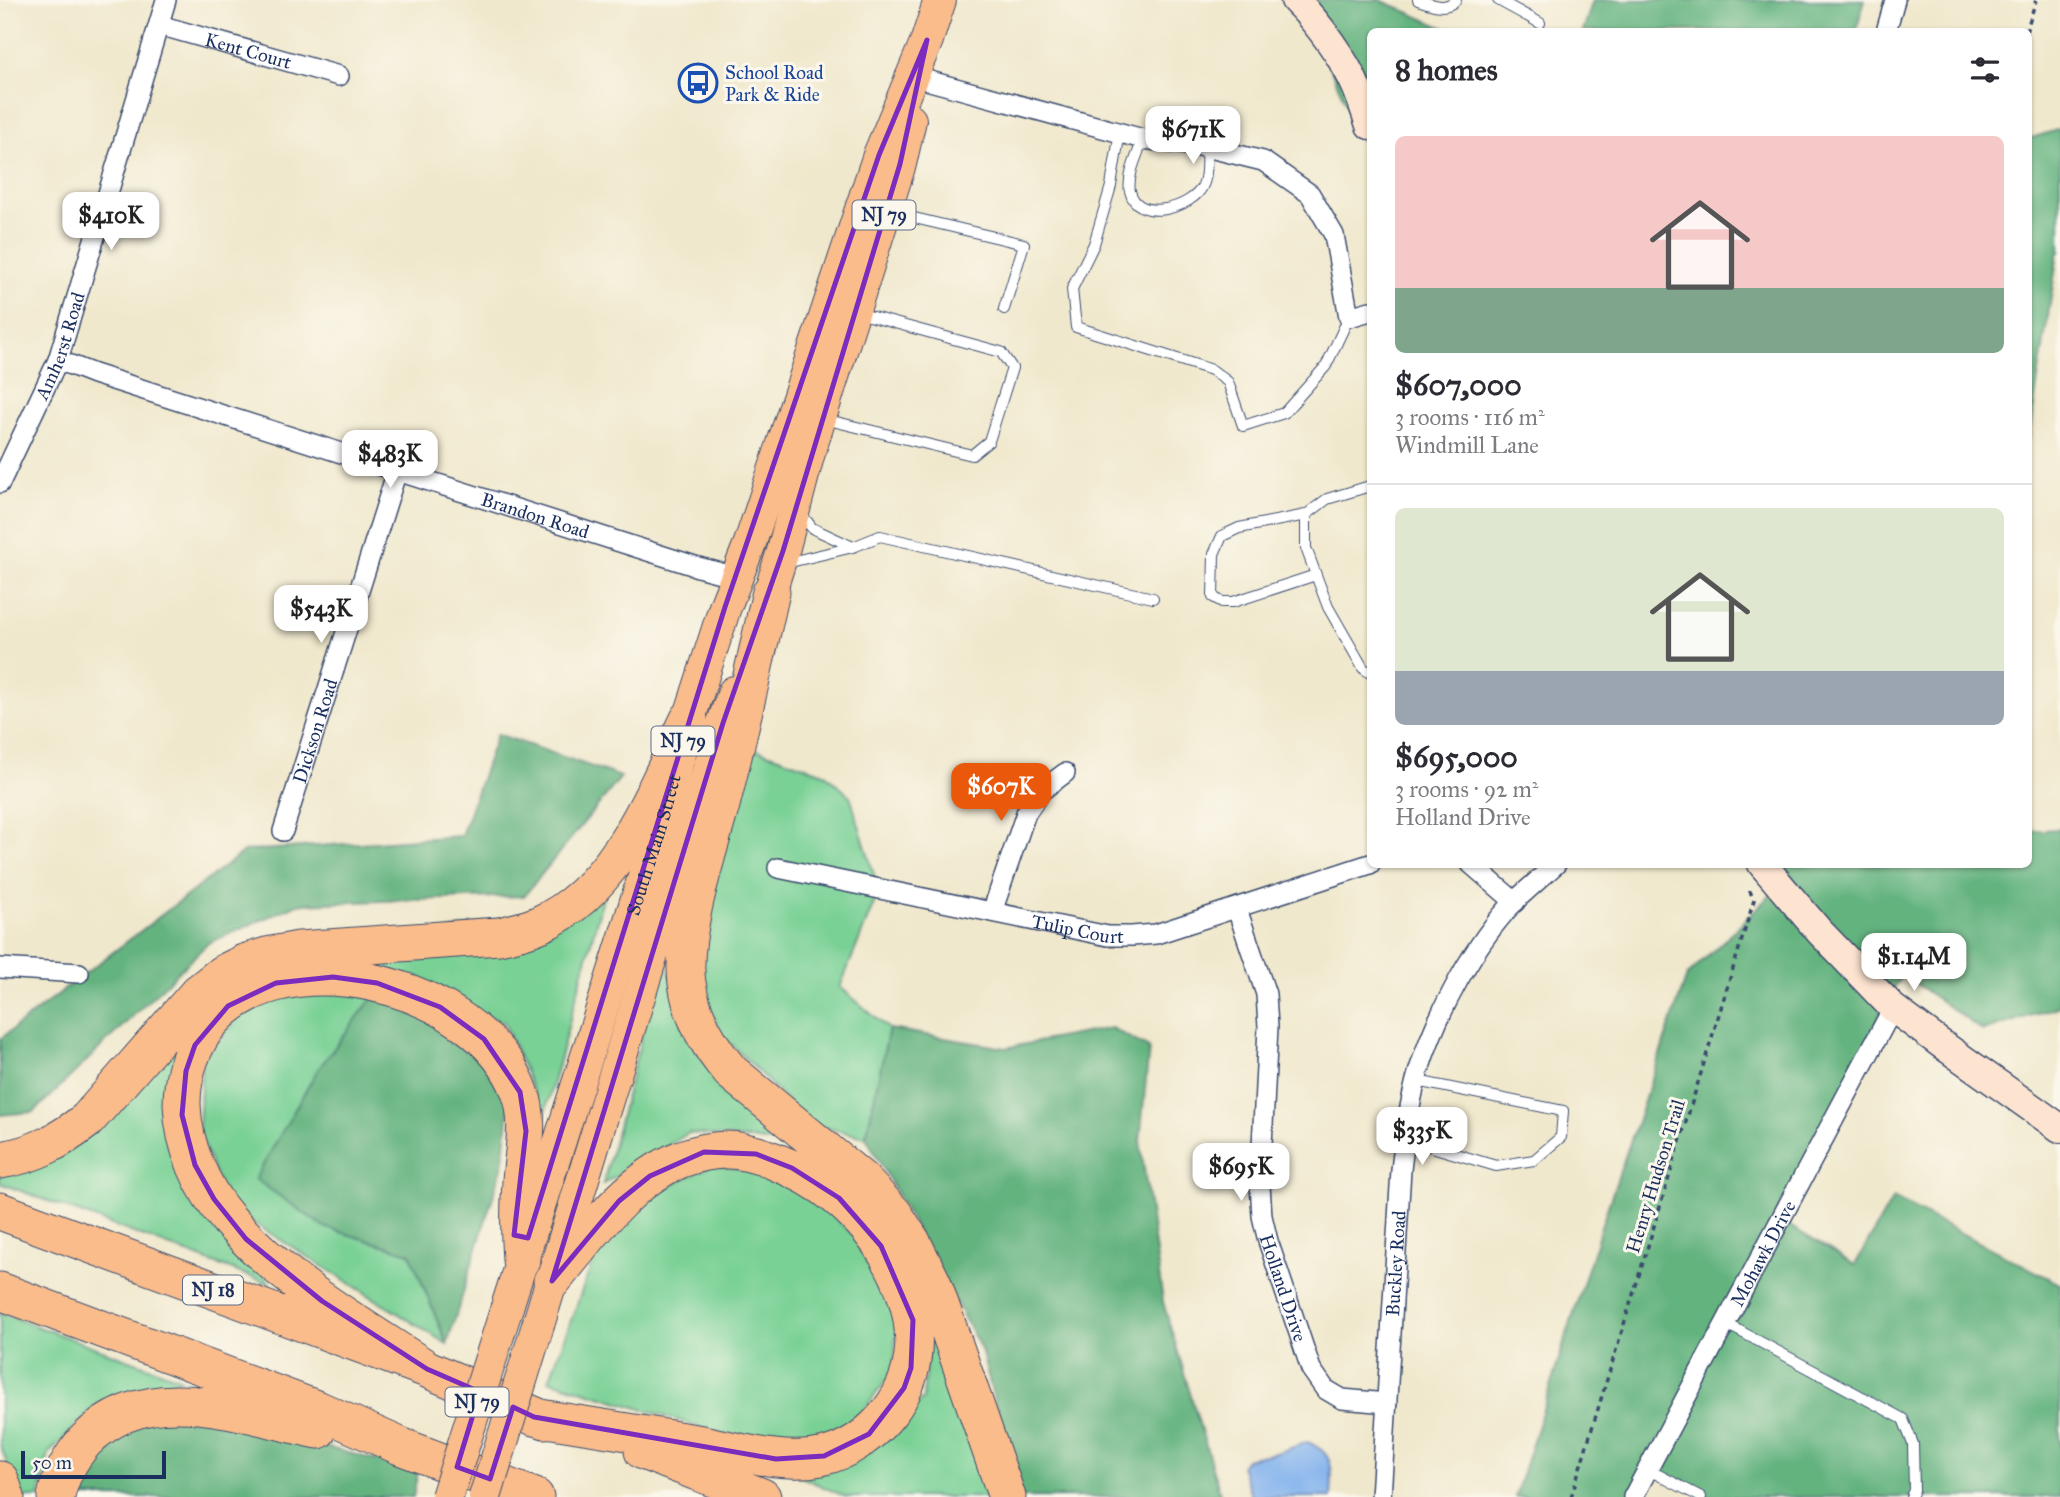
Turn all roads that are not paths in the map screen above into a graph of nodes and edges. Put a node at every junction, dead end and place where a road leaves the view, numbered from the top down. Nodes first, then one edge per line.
1 (166, 0) edge
2 (940, 0) edge
3 (1418, 0) edge
4 (1456, 0) edge
5 (1498, 0) edge
6 (1895, 0) edge
7 (1306, 4) edge
8 (1540, 23) dead end
9 (159, 25) junction
10 (1886, 28) dead end
11 (927, 40) junction
12 (339, 76) dead end
13 (919, 78) junction
14 (1367, 116) edge
15 (1120, 131) junction
16 (1143, 139) junction
17 (1206, 147) junction
18 (886, 211) junction
19 (1004, 309) dead end
20 (854, 312) junction
21 (1367, 312) edge
22 (1349, 317) junction
23 (58, 360) junction
24 (820, 418) junction
25 (397, 471) junction
26 (0, 484) edge
27 (1367, 487) edge
28 (795, 505) junction
29 (1306, 515) junction
30 (853, 547) junction
31 (1316, 575) junction
32 (736, 577) junction
33 (775, 578) junction
34 (1153, 598) dead end
35 (1367, 671) edge
36 (689, 719) junction
37 (1065, 773) dead end
38 (283, 831) dead end
39 (1367, 865) edge
40 (778, 868) dead end
41 (1476, 868) edge
42 (1552, 868) edge
43 (1754, 873) edge
44 (1515, 902) junction
45 (1237, 909) junction
46 (992, 912) junction
47 (0, 968) edge
48 (79, 973) dead end
49 (1893, 1008) junction
50 (1416, 1082) junction
51 (2060, 1128) edge
52 (1405, 1139) junction
53 (0, 1160) edge
54 (0, 1211) edge
55 (521, 1260) junction
56 (552, 1281) junction
57 (0, 1291) edge
58 (1725, 1323) junction
59 (427, 1369) junction
60 (1387, 1403) junction
61 (534, 1417) junction
62 (400, 1446) junction
63 (1647, 1469) junction
64 (0, 1480) edge
65 (6, 1497) edge
66 (56, 1497) edge
67 (447, 1497) edge
68 (485, 1497) edge
69 (535, 1497) edge
70 (762, 1497) edge
71 (1007, 1497) edge
72 (1381, 1497) edge
73 (1633, 1497) edge
74 (1701, 1497) edge
75 (1911, 1497) edge

1 - 9 street, Amherst Road
2 - 11 main road, South Main Street / NJ 79
3 - 4 lane
5 - 8 lane
6 - 10 street
7 - 14 street
9 - 12 street, Kent Court
9 - 23 street, Amherst Road
11 - 13 main road, South Main Street / NJ 79
11 - 32 main road, South Main Street / NJ 79
13 - 15 street
13 - 18 main road, South Main Street / NJ 79
15 - 16 street
15 - 22 lane
16 - 17 street
16 - 17 lane
17 - 22 street
18 - 19 lane
18 - 20 main road, South Main Street / NJ 79
20 - 24 main road, South Main Street / NJ 79
20 - 24 lane
21 - 22 street
23 - 25 street, Brandon Road
23 - 26 street, Amherst Road
24 - 28 main road, South Main Street / NJ 79
25 - 32 street, Brandon Road
25 - 38 street, Dickson Road
27 - 29 lane
28 - 30 lane
28 - 33 main road, South Main Street / NJ 79
29 - 31 lane
29 - 31 lane
30 - 33 lane
30 - 34 lane
31 - 35 lane
32 - 36 main road, South Main Street / NJ 79
33 - 56 main road, South Main Street / NJ 79
33 - 71 highway
36 - 53 highway
36 - 55 main road, South Main Street / NJ 79
37 - 46 street
39 - 45 street, Tulip Court
40 - 46 street, Tulip Court
41 - 44 street
42 - 44 street, Buckley Road
43 - 49 street
44 - 50 street, Buckley Road
45 - 46 street, Tulip Court
45 - 60 street, Holland Drive
47 - 48 street
49 - 51 street
49 - 58 street, Mohawk Drive
50 - 52 street, Buckley Road
50 - 52 lane
52 - 60 street, Buckley Road
54 - 59 highway, NJ 18
55 - 59 highway
55 - 67 main road, South Main Street / NJ 79, bridge
56 - 61 highway
56 - 68 main road, South Main Street / NJ 79, bridge
57 - 62 highway
58 - 63 street, Mohawk Drive
58 - 75 lane
59 - 61 highway, NJ 18
60 - 72 street, Buckley Road
61 - 70 highway, NJ 18
62 - 66 highway
62 - 69 highway
63 - 73 street, Mohawk Drive
63 - 74 lane
64 - 65 highway

